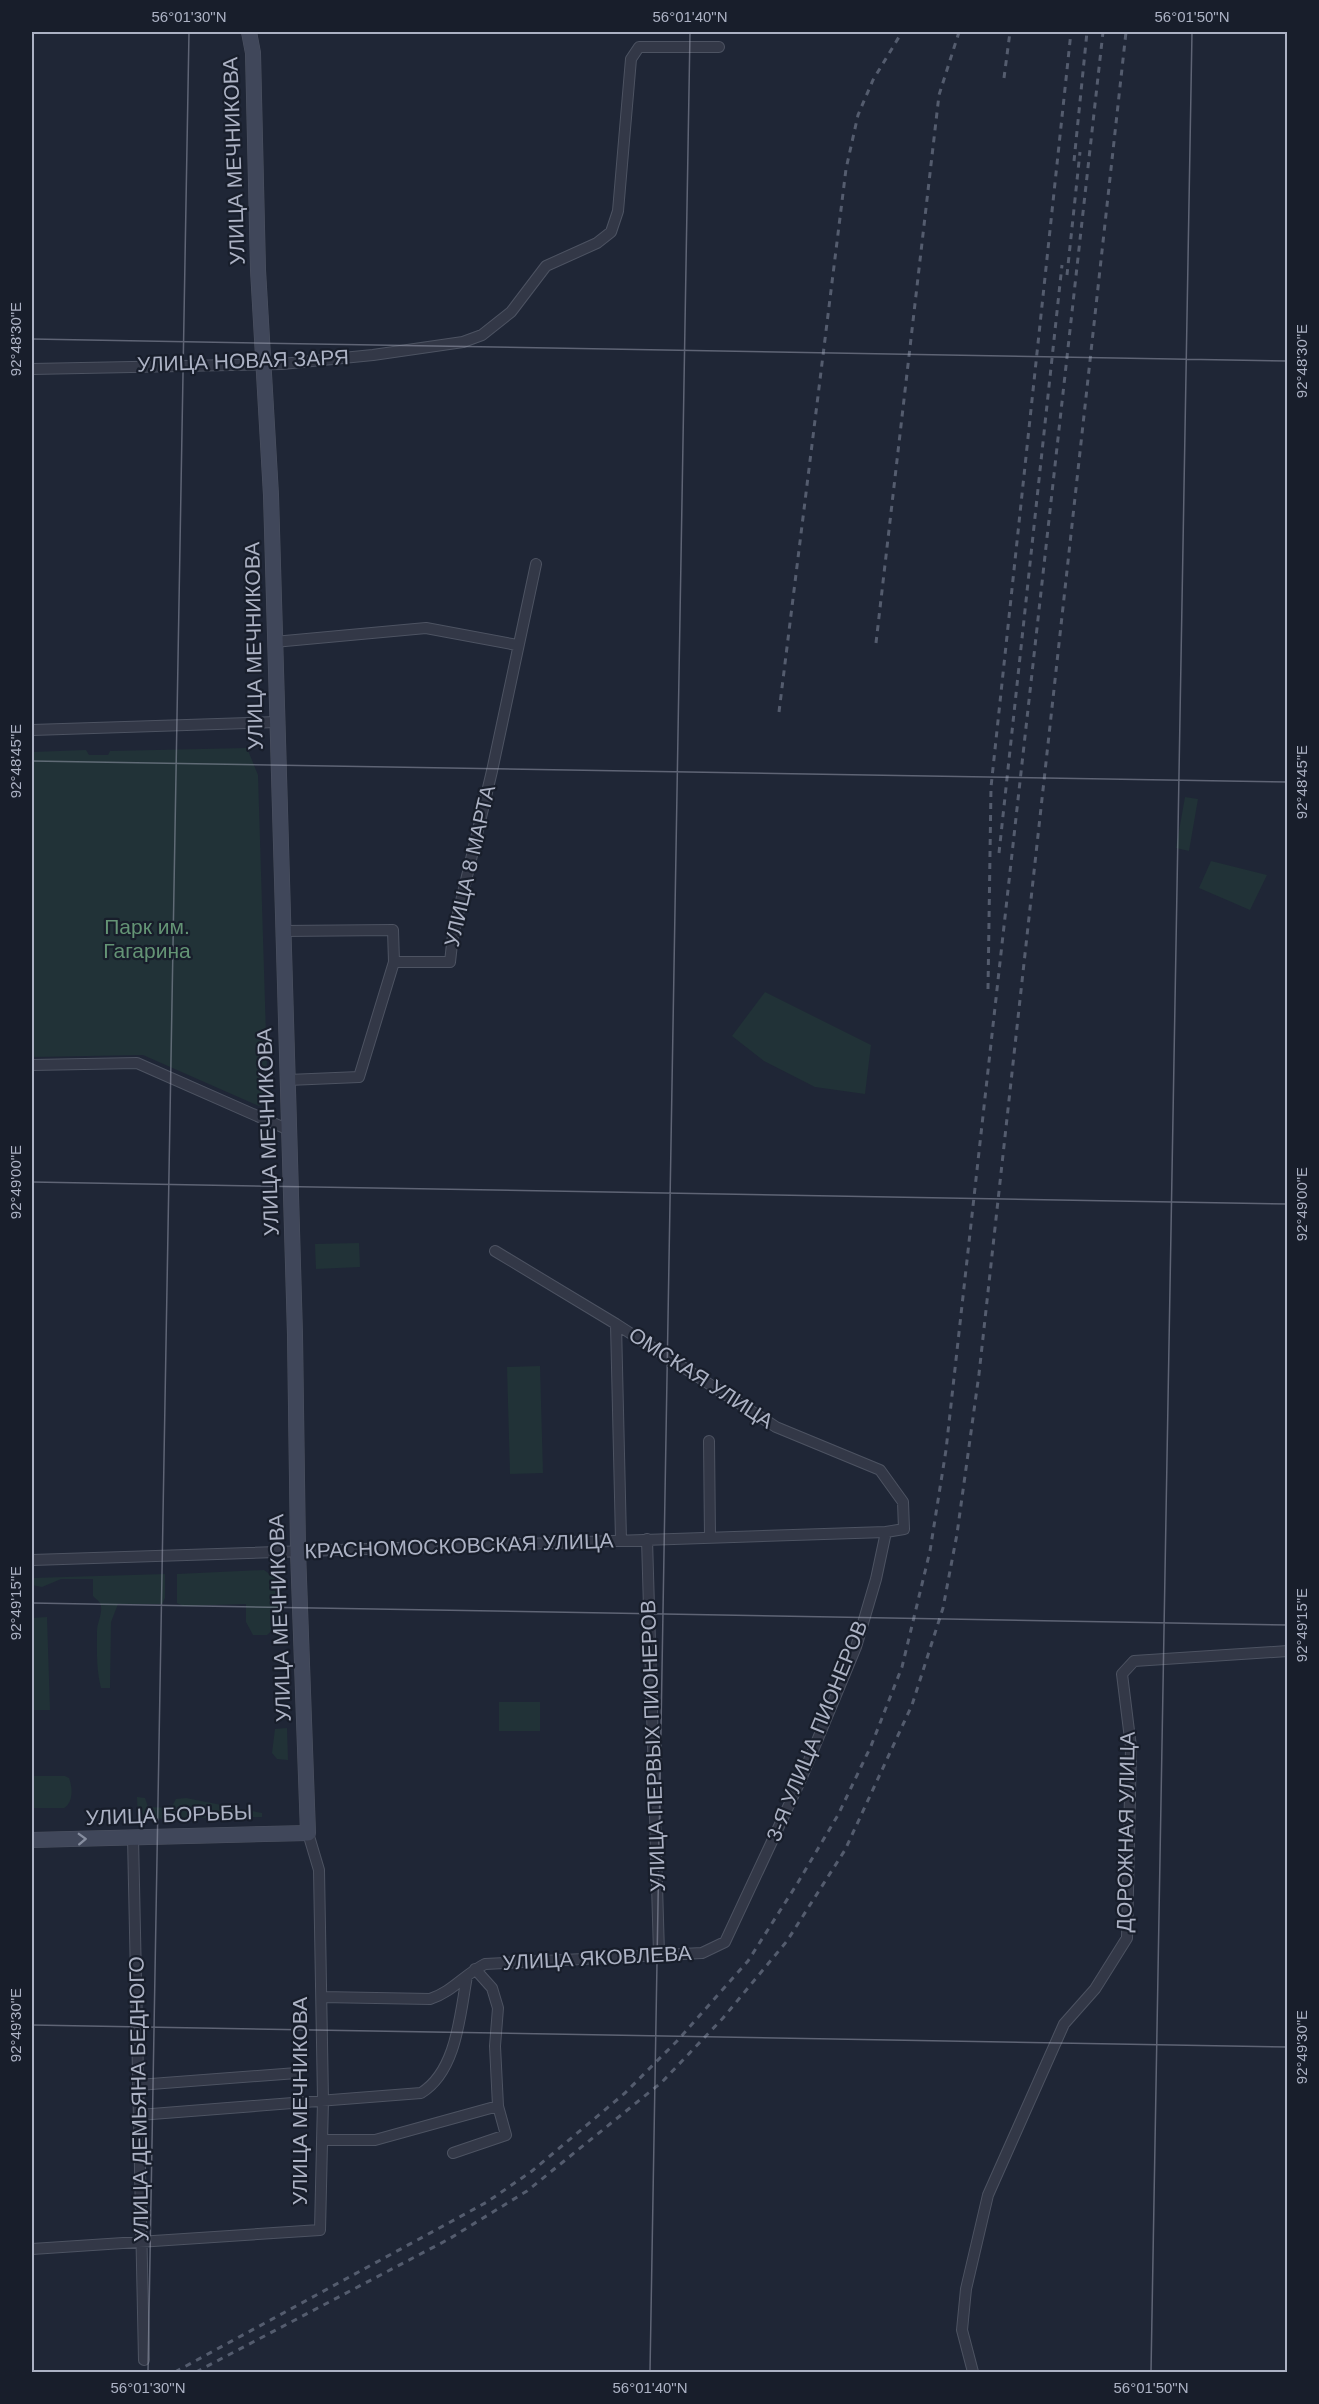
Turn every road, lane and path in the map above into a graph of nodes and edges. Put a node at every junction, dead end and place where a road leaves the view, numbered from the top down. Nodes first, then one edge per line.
1 (249, 32) edge
2 (719, 47) dead end
3 (263, 363) junction
4 (32, 369) edge
5 (536, 564) dead end
6 (274, 642) junction
7 (517, 645) junction
8 (277, 722) junction
9 (32, 730) edge
10 (282, 931) junction
11 (394, 962) junction
12 (32, 1065) edge
13 (288, 1080) junction
14 (289, 1130) junction
15 (495, 1251) dead end
16 (615, 1324) junction
17 (709, 1441) dead end
18 (886, 1532) junction
19 (710, 1537) junction
20 (647, 1539) junction
21 (621, 1540) junction
22 (298, 1551) junction
23 (32, 1560) edge
24 (1287, 1651) edge
25 (308, 1833) junction
26 (133, 1837) junction
27 (32, 1840) edge
28 (702, 1953) joint
29 (659, 1954) junction
30 (471, 1972) junction
31 (322, 1996) junction
32 (297, 2073) dead end
33 (138, 2085) junction
34 (323, 2100) junction
35 (498, 2106) junction
36 (139, 2115) junction
37 (323, 2140) junction
38 (453, 2153) dead end
39 (142, 2242) junction
40 (32, 2249) edge
41 (144, 2360) dead end
42 (973, 2373) edge

1 - 3 street, УЛИЦА МЕЧНИКОВА
2 - 3 street, УЛИЦА НОВАЯ ЗАРЯ
3 - 4 street, УЛИЦА НОВАЯ ЗАРЯ
3 - 6 street, УЛИЦА МЕЧНИКОВА
5 - 7 street, УЛИЦА 8 МАРТА
6 - 7 street
6 - 8 street, УЛИЦА МЕЧНИКОВА
7 - 11 street, УЛИЦА 8 МАРТА
8 - 9 street
8 - 10 street, УЛИЦА МЕЧНИКОВА
10 - 11 street
10 - 13 street, УЛИЦА МЕЧНИКОВА
11 - 13 street
12 - 14 street
13 - 14 street, УЛИЦА МЕЧНИКОВА
14 - 22 street, УЛИЦА МЕЧНИКОВА
15 - 16 street, ОМСКАЯ УЛИЦА
16 - 18 street, ОМСКАЯ УЛИЦА
16 - 21 street
17 - 19 street
18 - 19 street, КРАСНОМОСКОВСКАЯ УЛИЦА
18 - 28 street, 3-Я УЛИЦА ПИОНЕРОВ
19 - 20 street, КРАСНОМОСКОВСКАЯ УЛИЦА
20 - 21 street, КРАСНОМОСКОВСКАЯ УЛИЦА
20 - 29 street, УЛИЦА ПЕРВЫХ ПИОНЕРОВ
21 - 22 street, КРАСНОМОСКОВСКАЯ УЛИЦА
22 - 23 street, КРАСНОМОСКОВСКАЯ УЛИЦА
22 - 25 street, УЛИЦА МЕЧНИКОВА
24 - 42 street, ДОРОЖНАЯ УЛИЦА
25 - 26 street, УЛИЦА БОРЬБЫ
25 - 31 street, УЛИЦА МЕЧНИКОВА
27 -> 26 street, УЛИЦА БОРЬБЫ
26 - 33 street, УЛИЦА ДЕМЬЯНА БЕДНОГО
28 - 29 street, УЛИЦА ЯКОВЛЕВА
29 - 30 street, УЛИЦА ЯКОВЛЕВА
30 - 31 street, УЛИЦА ЯКОВЛЕВА
30 - 34 street
30 - 35 street
31 - 34 street, УЛИЦА МЕЧНИКОВА
32 - 33 street
33 - 36 street, УЛИЦА ДЕМЬЯНА БЕДНОГО
34 - 36 street
34 - 37 street, УЛИЦА МЕЧНИКОВА
35 - 37 street
35 - 38 street
36 - 39 street, УЛИЦА ДЕМЬЯНА БЕДНОГО
37 - 39 street, УЛИЦА МЕЧНИКОВА
39 - 40 street
39 - 41 street, УЛИЦА ДЕМЬЯНА БЕДНОГО

